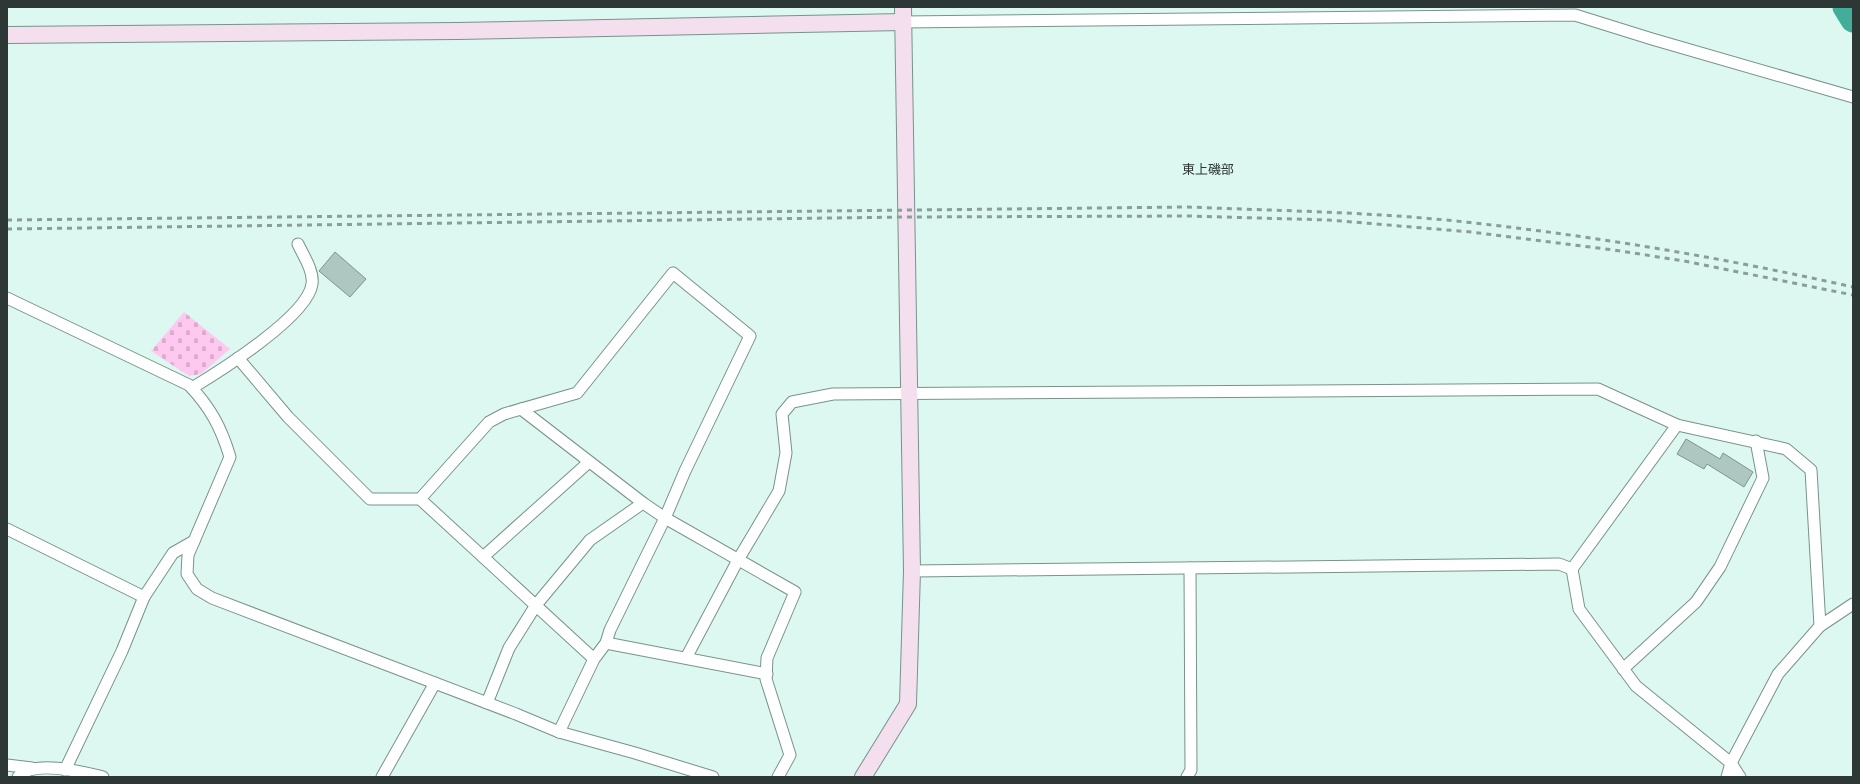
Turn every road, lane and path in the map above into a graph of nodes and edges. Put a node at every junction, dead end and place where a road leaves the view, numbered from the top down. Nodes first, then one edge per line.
1 (1575, 11) edge
2 (903, 15) edge
3 (7, 35) edge
4 (1853, 97) edge
5 (298, 244) dead end
6 (7, 298) edge
7 (238, 358) junction
8 (192, 388) junction
9 (909, 394) junction
10 (521, 409) junction
11 (1677, 425) junction
12 (1756, 441) junction
13 (589, 462) junction
14 (420, 499) junction
15 (643, 503) junction
16 (665, 518) junction
17 (7, 529) edge
18 (194, 541) junction
19 (483, 557) junction
20 (738, 560) junction
21 (1190, 568) junction
22 (1572, 569) junction
23 (912, 571) junction
24 (144, 597) junction
25 (1853, 604) edge
26 (536, 605) junction
27 (1820, 626) junction
28 (606, 643) junction
29 (686, 658) junction
30 (594, 659) junction
31 (1623, 669) junction
32 (767, 674) junction
33 (435, 683) junction
34 (487, 703) junction
35 (559, 732) junction
36 (1731, 763) junction
37 (7, 765) edge
38 (39, 768) junction
39 (65, 770) junction
40 (18, 777) edge
41 (103, 777) edge
42 (382, 777) edge
43 (713, 777) edge
44 (778, 777) edge
45 (863, 777) edge
46 (1187, 777) edge
47 (1727, 777) edge
48 (1740, 777) edge

1 - 2 street
1 - 4 street
2 - 3 street
2 - 9 street
5 - 7 street
6 - 8 street
7 - 8 street
7 - 14 street
8 - 18 street
9 - 11 street
9 - 20 street
9 - 23 street
10 - 13 street
10 - 14 street
10 - 16 street
11 - 12 street
11 - 22 street
12 - 27 street
12 - 31 street
13 - 15 street
13 - 19 street
14 - 19 street
15 - 16 street
15 - 26 street
16 - 20 street
16 - 28 street
17 - 24 street
18 - 24 street
18 - 33 street
19 - 26 street
20 - 29 street
20 - 32 street
21 - 22 street
21 - 23 street
21 - 46 street
22 - 31 street
23 - 45 street
24 - 39 street
25 - 27 street
26 - 30 street
26 - 34 street
27 - 36 street
28 - 29 street
28 - 30 street
29 - 32 street
30 - 35 street
31 - 36 street
32 - 44 street
33 - 34 street
33 - 42 street
34 - 35 street
35 - 43 street
36 - 47 street
36 - 48 street
37 - 38 street
38 - 39 street
38 - 40 street
39 - 41 street

